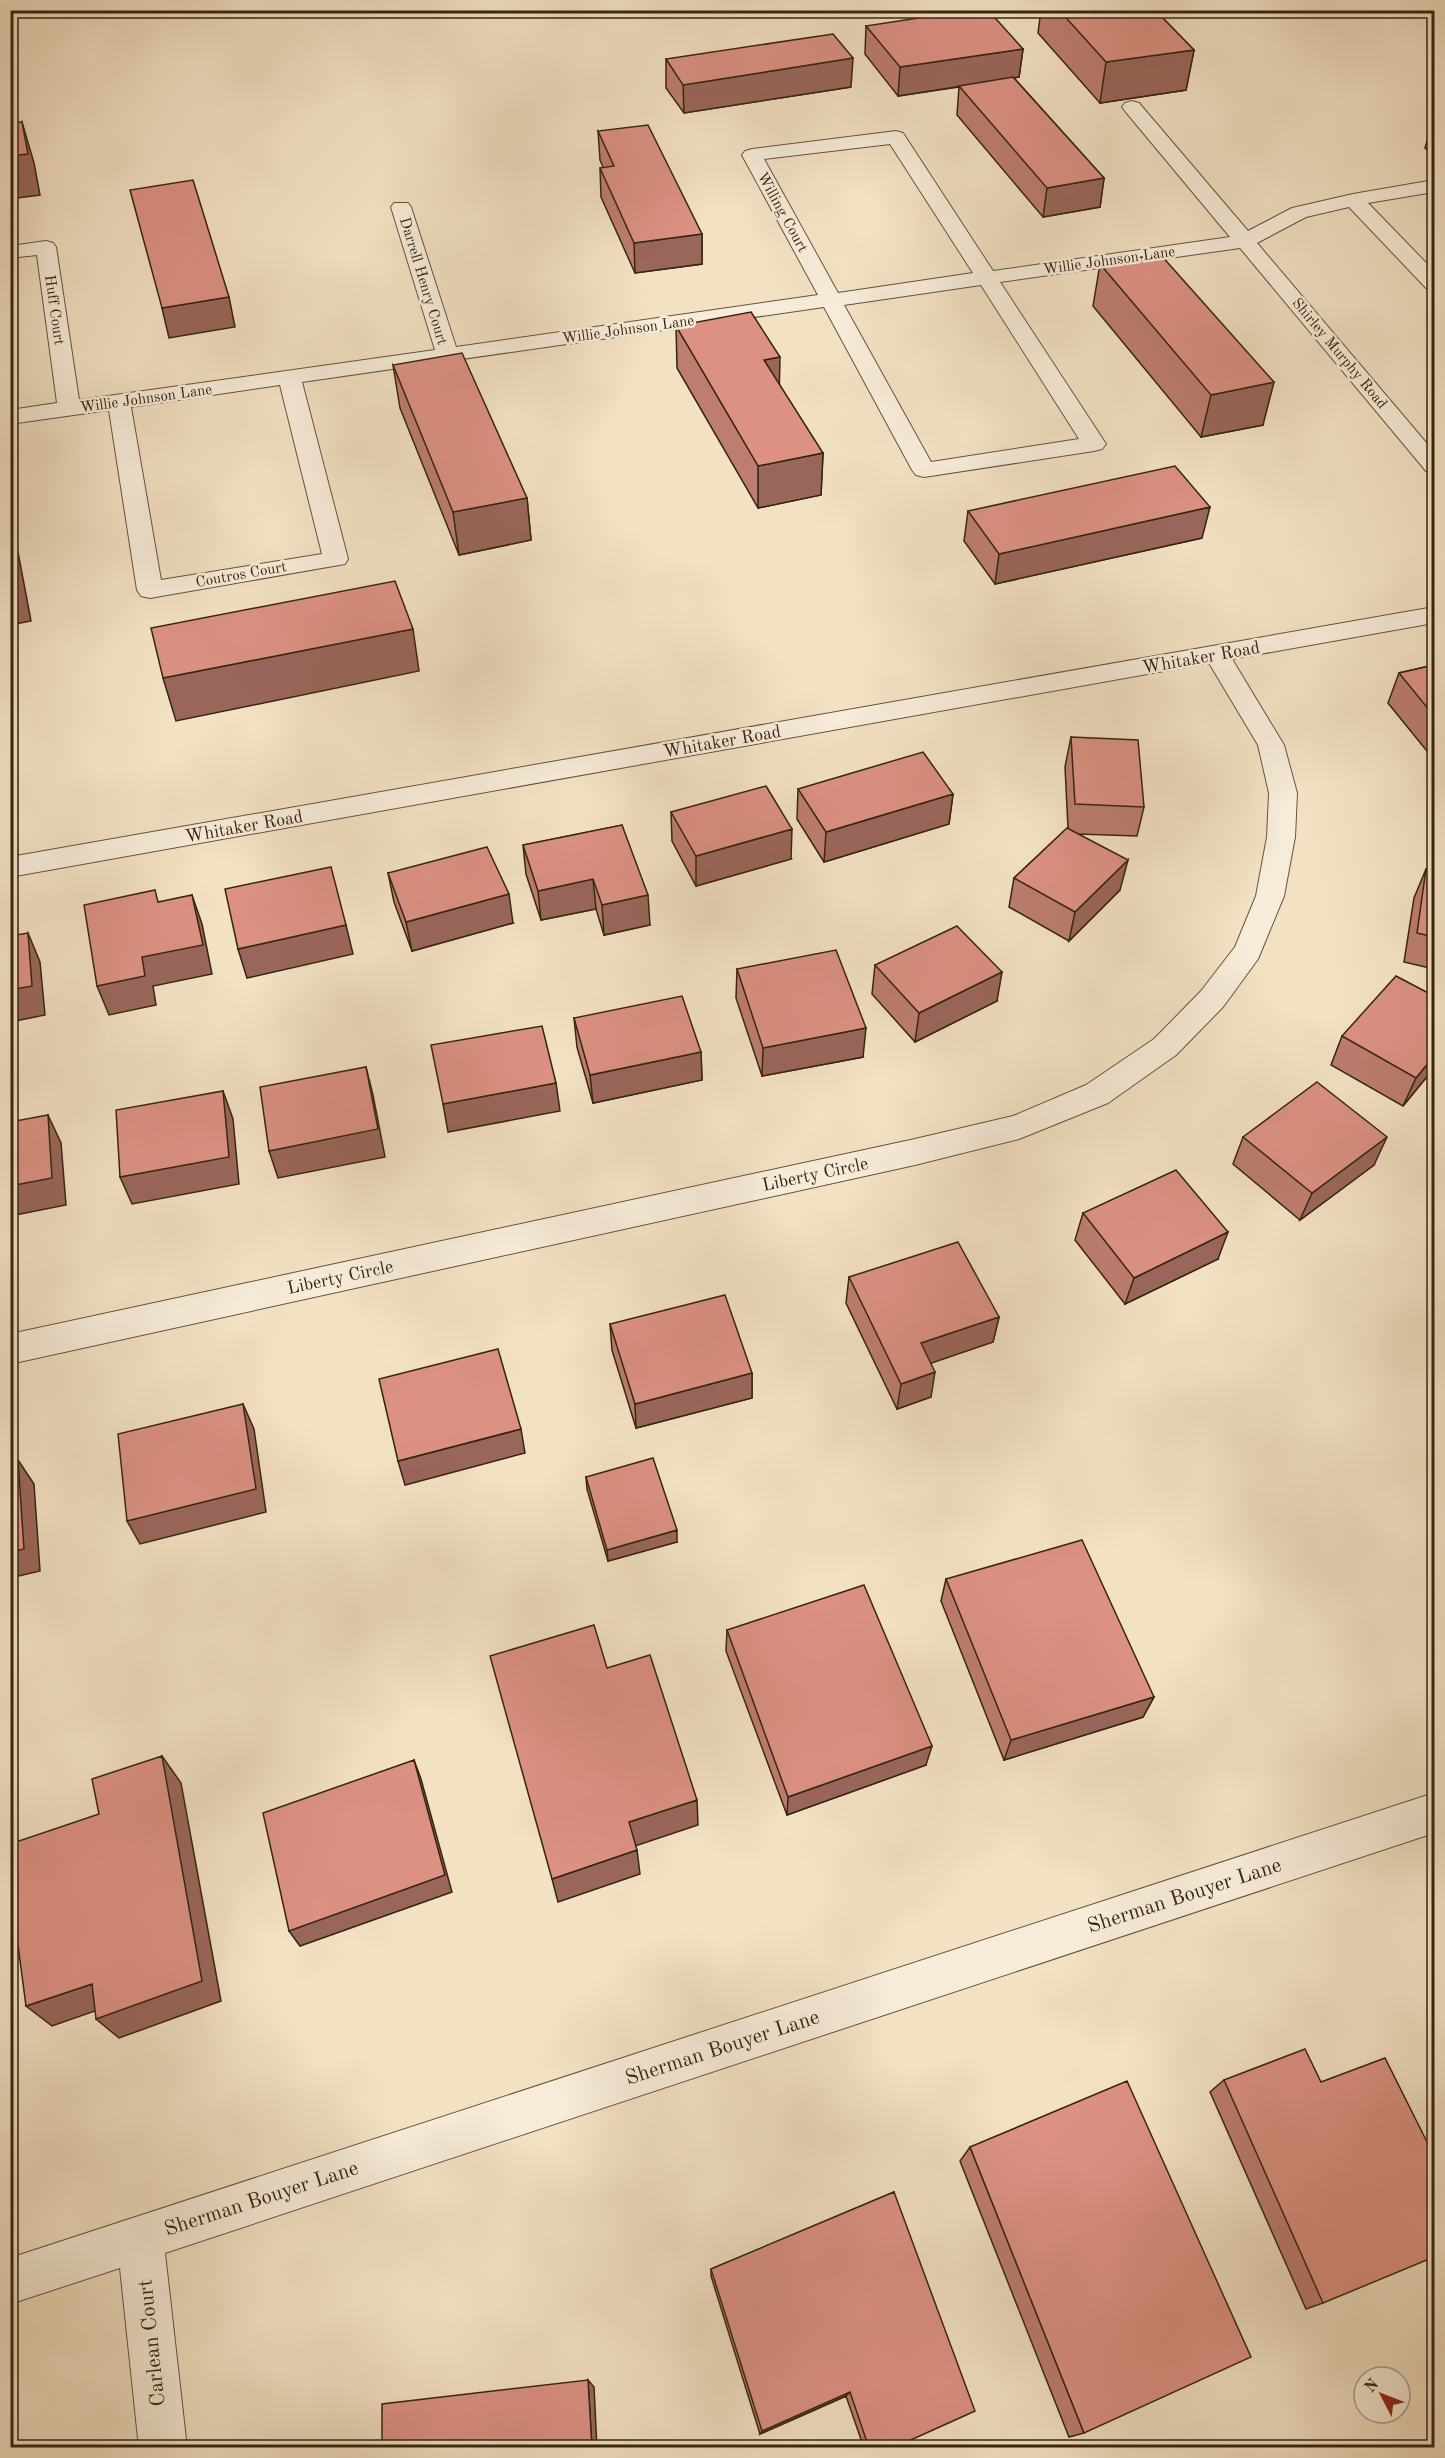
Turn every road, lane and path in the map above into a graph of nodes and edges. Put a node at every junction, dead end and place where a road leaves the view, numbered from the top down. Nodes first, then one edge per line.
1 (1132, 107) dead end
2 (1434, 186) edge
3 (1353, 200) junction
4 (401, 207) dead end
5 (1245, 241) junction
6 (10, 252) edge
7 (987, 278) junction
8 (1434, 283) edge
9 (831, 300) junction
10 (448, 355) junction
11 (289, 377) junction
12 (119, 402) junction
13 (69, 409) junction
14 (10, 417) edge
15 (1434, 466) edge
16 (1434, 615) edge
17 (1216, 654) junction
18 (10, 867) edge
19 (10, 1349) edge
20 (1434, 1813) edge
21 (140, 2238) junction
22 (10, 2280) edge
23 (163, 2448) edge

1 - 5 street, Shirley Murphy Road
2 - 3 street
3 - 5 street
3 - 8 street
4 - 10 street, Darrell Henry Court
5 - 7 street, Willie Johnson Lane
5 - 15 street, Shirley Murphy Road
6 - 13 street, Huff Court
7 - 9 street, Willie Johnson Lane
7 - 9 street, Willing Court
7 - 9 street, Willing Court
9 - 10 street, Willie Johnson Lane
10 - 11 street, Willie Johnson Lane
11 - 12 street, Willie Johnson Lane
11 - 12 street, Coutros Court
12 - 13 street, Willie Johnson Lane
13 - 14 street, Willie Johnson Lane
16 - 17 street, Whitaker Road
17 - 18 street, Whitaker Road
17 - 19 street, Liberty Circle
20 - 21 street, Sherman Bouyer Lane
21 - 22 street, Sherman Bouyer Lane
21 - 23 street, Carlean Court

